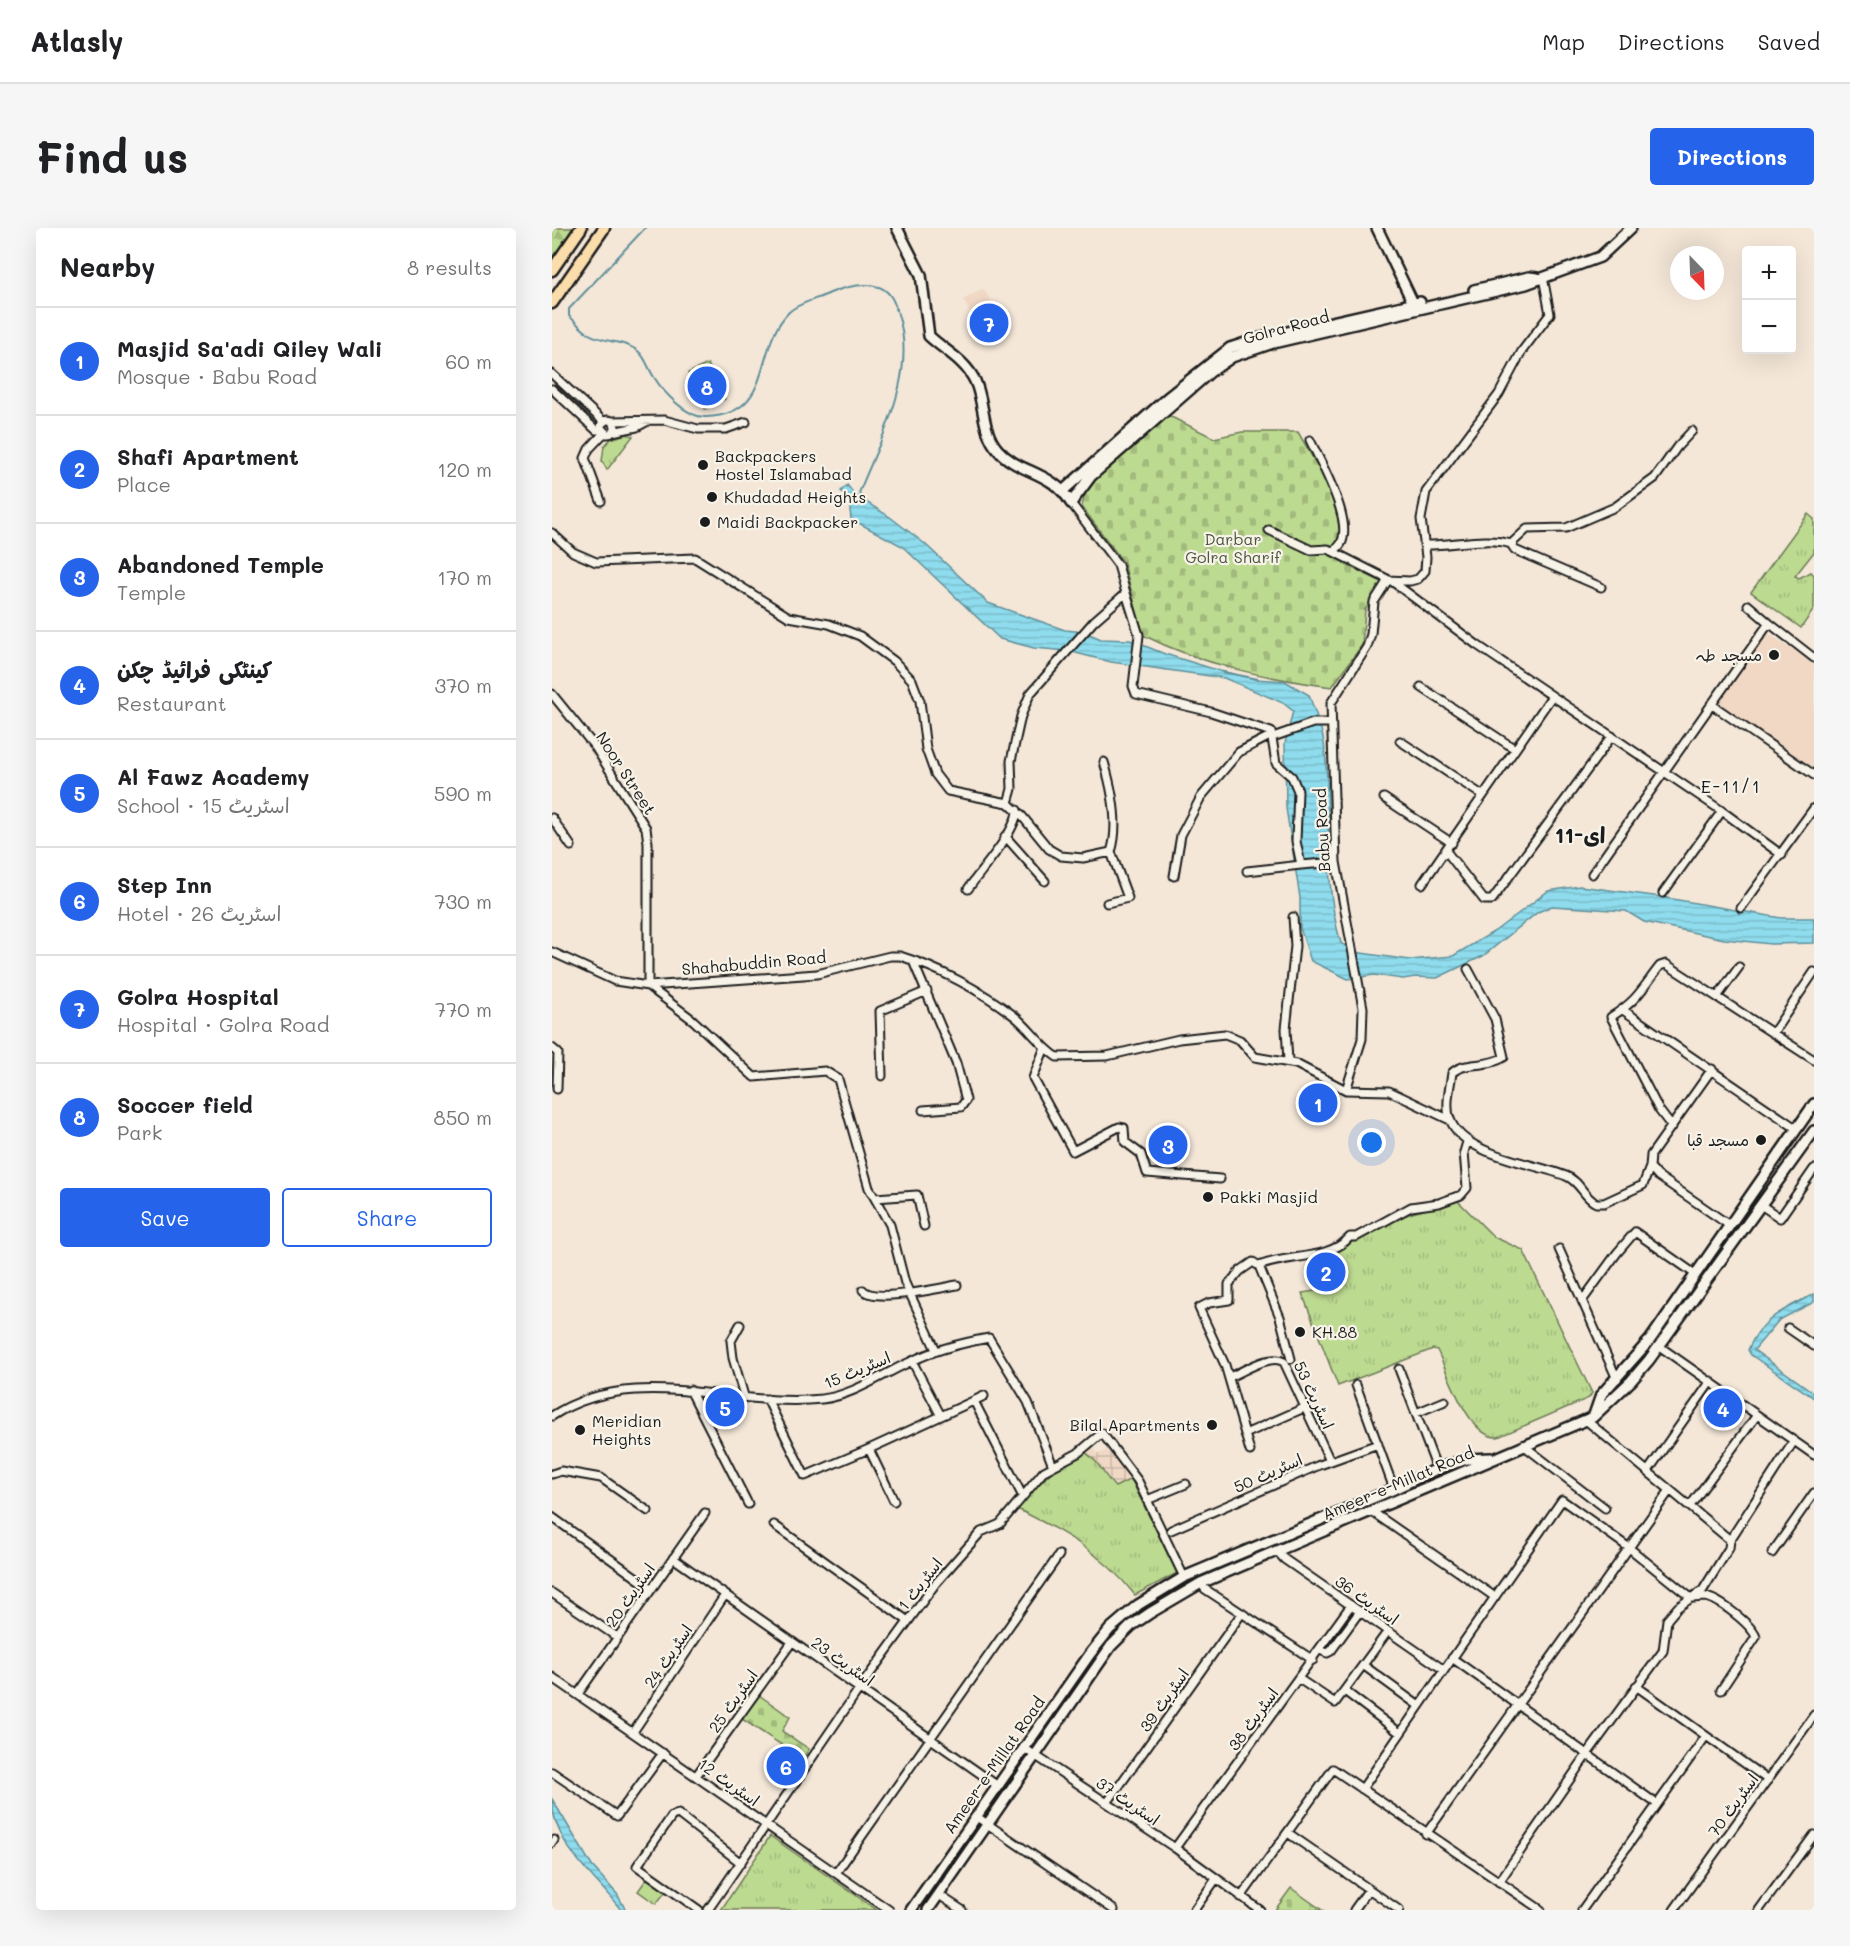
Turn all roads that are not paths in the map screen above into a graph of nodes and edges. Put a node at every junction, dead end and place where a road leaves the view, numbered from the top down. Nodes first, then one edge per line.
1 (581, 228) edge
2 (604, 228) edge
3 (897, 228) edge
4 (1377, 228) edge
5 (1631, 228) edge
6 (552, 270) edge
7 (1540, 278) junction
8 (553, 301) edge
9 (1415, 307) junction
10 (552, 374) edge
11 (552, 388) edge
12 (648, 421) junction
13 (746, 422) dead end
14 (606, 429) junction
15 (1692, 431) dead end
16 (1310, 440) dead end
17 (1064, 490) junction
18 (601, 501) dead end
19 (1071, 503) junction
20 (1269, 530) dead end
21 (552, 533) edge
22 (1511, 544) junction
23 (1424, 545) junction
24 (1332, 551) junction
25 (1388, 580) junction
26 (1601, 587) dead end
27 (1126, 593) junction
28 (1748, 606) dead end
29 (1769, 623) junction
30 (1814, 658) edge
31 (1421, 687) dead end
32 (552, 694) edge
33 (1552, 696) junction
34 (1711, 704) junction
35 (1331, 723) junction
36 (1273, 736) junction
37 (1612, 736) junction
38 (1400, 741) dead end
39 (1515, 748) junction
40 (1104, 762) dead end
41 (1662, 771) junction
42 (1814, 775) edge
43 (1482, 795) junction
44 (1384, 798) dead end
45 (1008, 803) junction
46 (1814, 807) edge
47 (1017, 810) junction
48 (1722, 811) junction
49 (552, 818) edge
50 (1005, 836) junction
51 (1452, 843) junction
52 (571, 846) dead end
53 (1446, 851) junction
54 (1111, 852) junction
55 (1782, 855) junction
56 (1336, 862) junction
57 (1302, 865) junction
58 (1247, 871) dead end
59 (1592, 874) dead end
60 (1174, 876) dead end
61 (1045, 881) dead end
62 (1422, 884) dead end
63 (968, 889) dead end
64 (1663, 893) dead end
65 (1107, 903) dead end
66 (1741, 908) dead end
67 (1293, 917) dead end
68 (552, 952) edge
69 (914, 961) junction
70 (1739, 967) dead end
71 (1468, 969) dead end
72 (1814, 972) edge
73 (648, 986) junction
74 (927, 991) junction
75 (1717, 997) junction
76 (1623, 1010) junction
77 (1773, 1033) junction
78 (1045, 1047) junction
79 (552, 1048) edge
80 (1814, 1060) edge
81 (1288, 1061) junction
82 (1712, 1069) junction
83 (882, 1076) dead end
84 (557, 1089) dead end
85 (1346, 1090) junction
86 (1814, 1104) edge
87 (923, 1110) dead end
88 (1450, 1120) junction
89 (1672, 1127) junction
90 (1797, 1129) junction
91 (1814, 1131) edge
92 (1467, 1142) junction
93 (1650, 1167) junction
94 (1814, 1169) edge
95 (1220, 1179) dead end
96 (1750, 1197) junction
97 (875, 1198) junction
98 (1761, 1205) junction
99 (924, 1226) dead end
100 (1729, 1226) junction
101 (1559, 1249) dead end
102 (1259, 1266) junction
103 (1695, 1274) junction
104 (957, 1285) dead end
105 (863, 1290) dead end
106 (910, 1293) junction
107 (1582, 1301) junction
108 (740, 1325) dead end
109 (1788, 1328) dead end
110 (1650, 1340) junction
111 (1659, 1346) junction
112 (1814, 1346) edge
113 (936, 1350) junction
114 (1291, 1359) dead end
115 (912, 1361) junction
116 (1399, 1369) dead end
117 (1229, 1377) junction
118 (1617, 1379) junction
119 (1711, 1381) junction
120 (1356, 1385) dead end
121 (690, 1390) junction
122 (744, 1396) junction
123 (984, 1396) dead end
124 (767, 1399) junction
125 (974, 1401) junction
126 (1445, 1401) dead end
127 (1304, 1408) junction
128 (1416, 1413) junction
129 (1757, 1415) junction
130 (552, 1416) edge
131 (941, 1416) junction
132 (1590, 1419) junction
133 (1245, 1434) junction
134 (1794, 1442) junction
135 (1378, 1444) junction
136 (1523, 1445) junction
137 (868, 1449) junction
138 (1250, 1451) dead end
139 (1814, 1455) edge
140 (1494, 1458) junction
141 (1330, 1461) junction
142 (1053, 1466) junction
143 (1437, 1469) junction
144 (1648, 1471) junction
145 (552, 1474) edge
146 (1186, 1484) dead end
147 (1394, 1489) junction
148 (1670, 1490) junction
149 (1814, 1493) edge
150 (1022, 1495) junction
151 (1147, 1500) junction
152 (894, 1501) dead end
153 (748, 1504) dead end
154 (1690, 1506) junction
155 (1605, 1508) dead end
156 (648, 1511) dead end
157 (1371, 1511) junction
158 (705, 1513) dead end
159 (552, 1517) edge
160 (774, 1526) dead end
161 (1171, 1530) dead end
162 (1272, 1538) junction
163 (1730, 1540) junction
164 (1628, 1547) junction
165 (1277, 1551) junction
166 (1772, 1553) dead end
167 (1059, 1555) dead end
168 (673, 1558) junction
169 (1184, 1576) junction
170 (1201, 1583) junction
171 (651, 1588) junction
172 (552, 1593) edge
173 (724, 1595) junction
174 (1495, 1597) junction
175 (1691, 1598) junction
176 (1351, 1605) junction
177 (1360, 1611) junction
178 (1242, 1612) junction
179 (908, 1621) junction
180 (1388, 1631) junction
181 (617, 1637) junction
182 (792, 1642) junction
183 (1320, 1650) junction
184 (1452, 1658) junction
185 (1313, 1660) junction
186 (1363, 1665) junction
187 (1444, 1670) junction
188 (552, 1677) edge
189 (1299, 1679) junction
190 (1636, 1686) junction
191 (859, 1689) junction
192 (1721, 1690) dead end
193 (1346, 1692) junction
194 (578, 1694) junction
195 (1419, 1706) junction
196 (1518, 1706) junction
197 (1814, 1715) edge
198 (633, 1732) junction
199 (1400, 1733) junction
200 (1706, 1736) junction
201 (931, 1738) junction
202 (1024, 1748) junction
203 (663, 1753) junction
204 (1588, 1753) junction
205 (1036, 1755) junction
206 (552, 1772) edge
207 (696, 1776) junction
208 (1768, 1780) junction
209 (998, 1786) junction
210 (1362, 1788) junction
211 (1107, 1803) junction
212 (1657, 1804) junction
213 (977, 1817) junction
214 (988, 1824) junction
215 (767, 1825) junction
216 (1288, 1833) junction
217 (1426, 1834) junction
218 (1814, 1835) edge
219 (1175, 1848) junction
220 (741, 1863) junction
221 (836, 1873) junction
222 (1216, 1879) junction
223 (1499, 1882) junction
224 (1369, 1889) junction
225 (939, 1894) junction
226 (1241, 1896) junction
227 (699, 1910) edge
228 (708, 1910) edge
229 (889, 1910) edge
230 (912, 1910) edge
231 (928, 1910) edge
232 (962, 1910) edge
233 (1114, 1910) edge
234 (1194, 1910) edge
235 (1260, 1910) edge
236 (1354, 1910) edge
237 (1399, 1910) edge
238 (1541, 1910) edge
239 (1582, 1910) edge
240 (1674, 1910) edge
241 (1759, 1910) edge

1 - 6 main road
2 - 8 main road
3 - 17 main road
4 - 9 main road
5 - 7 main road, Golra Road
7 - 9 main road, Golra Road
7 - 23 street
9 - 17 main road, Golra Road
9 - 19 main road, Golra Road
10 - 14 street
11 - 14 street
12 - 13 street
12 - 14 street
12 - 14 street
14 - 18 street
15 - 22 street
16 - 24 street
17 - 19 main road
19 - 27 street
20 - 24 street
21 - 45 street
22 - 23 street
22 - 26 street
23 - 25 street
24 - 25 street
25 - 33 street
25 - 35 street, Babu Road
27 - 36 street
27 - 45 street
28 - 29 street
29 - 30 street
29 - 34 street
31 - 39 street
32 - 73 street, Noor Street
33 - 37 street
33 - 39 street
34 - 41 street
34 - 42 street
35 - 36 street
35 - 56 street, Babu Road
36 - 57 street
36 - 60 street
37 - 41 street
37 - 53 street
38 - 43 street
39 - 43 street
40 - 54 street
41 - 48 street
41 - 59 street
43 - 51 street
44 - 51 street
45 - 47 street
46 - 55 street
47 - 50 street
47 - 54 street
48 - 55 street
48 - 64 street
49 - 52 street
50 - 61 street
50 - 63 street
51 - 53 street
53 - 62 street
54 - 65 street
55 - 66 street
56 - 57 street
56 - 85 street, Babu Road
57 - 58 street
67 - 81 street
68 - 73 street, Shahabuddin Road
69 - 73 street, Shahabuddin Road
69 - 74 street
69 - 78 street, Shahabuddin Road
70 - 75 street
71 - 88 street
72 - 77 street
73 - 97 street
74 - 83 street
74 - 87 street
75 - 76 street
75 - 77 street
76 - 82 street
76 - 89 street
77 - 80 street
78 - 81 street
78 - 95 street
79 - 84 street
81 - 85 street
82 - 89 street
82 - 90 street
85 - 88 street
86 - 90 main road
88 - 92 street
89 - 93 street
90 - 96 main road
91 - 98 main road
92 - 93 street
92 - 102 street
93 - 100 street
94 - 98 street
96 - 98 main road
96 - 100 main road
97 - 99 street
97 - 106 street
98 - 111 main road
100 - 103 main road
101 - 107 street
102 - 114 street
102 - 117 street
103 - 107 street
103 - 110 main road
104 - 106 street
105 - 106 street
106 - 113 street
107 - 118 street
108 - 122 street
109 - 112 street
110 - 111 main road
110 - 118 main road
111 - 119 street
111 - 132 main road
113 - 115 street, اسٹریٹ 15
113 - 142 street, اسٹریٹ 15
115 - 124 street, اسٹریٹ 15
115 - 131 street
116 - 128 street
117 - 127 street, اسٹریٹ 53
117 - 133 street
118 - 132 main road
119 - 129 street
119 - 144 street
120 - 135 street
121 - 122 street, اسٹریٹ 15
121 - 130 street, اسٹریٹ 15
121 - 153 street
122 - 124 street, اسٹریٹ 15
123 - 125 street
124 - 137 street
125 - 131 street
125 - 150 street
126 - 128 street
127 - 133 street
127 - 141 street, اسٹریٹ 53
128 - 143 street
129 - 134 street
129 - 154 street
131 - 137 street
132 - 136 main road
132 - 144 street
133 - 138 street
134 - 139 street
134 - 163 street
135 - 141 street, اسٹریٹ 50
135 - 147 street
136 - 140 main road
136 - 155 street
137 - 152 street
140 - 143 main road, Ameer-e-Millat Road
140 - 157 main road, Ameer-e-Millat Road
141 - 161 street, اسٹریٹ 50
142 - 150 street, اسٹریٹ 1
142 - 151 street, اسٹریٹ 1
143 - 147 main road, Ameer-e-Millat Road
144 - 148 street
145 - 156 street
146 - 151 street
147 - 162 main road, Ameer-e-Millat Road
148 - 154 street
148 - 164 street
149 - 166 street
150 - 179 street, اسٹریٹ 1
151 - 169 street
154 - 163 street
157 - 165 main road, Ameer-e-Millat Road
157 - 174 street
158 - 168 street, اسٹریٹ 20
159 - 171 street
160 - 179 street
162 - 165 main road
162 - 169 main road, Ameer-e-Millat Road
163 - 175 street
164 - 174 street
164 - 175 street
164 - 196 street
165 - 170 main road, Ameer-e-Millat Road
165 - 176 street, اسٹریٹ 36
167 - 201 street
168 - 171 street, اسٹریٹ 20
168 - 173 street, اسٹریٹ 23
169 - 202 main road, Ameer-e-Millat Road
170 - 178 street
170 - 205 main road, Ameer-e-Millat Road
171 - 181 street, اسٹریٹ 20
172 - 181 street
173 - 182 street, اسٹریٹ 23
173 - 198 street, اسٹریٹ 24
174 - 184 street
175 - 190 street
175 - 192 street
176 - 177 street, اسٹریٹ 36
176 - 183 street, اسٹریٹ 38
177 - 180 street, اسٹریٹ 36
177 - 183 street
178 - 185 street
178 - 211 street, اسٹریٹ 39
179 - 191 street, اسٹریٹ 1
180 - 186 street
180 - 187 street, اسٹریٹ 36
181 - 194 street, اسٹریٹ 20
182 - 191 street, اسٹریٹ 23
182 - 207 street, اسٹریٹ 25
183 - 185 street, اسٹریٹ 38
184 - 187 street
184 - 196 street
185 - 189 street, اسٹریٹ 38
186 - 193 street
186 - 195 street
187 - 195 street
188 - 194 street, اسٹریٹ 12
189 - 193 street
189 - 219 street, اسٹریٹ 38
190 - 200 street
190 - 204 street
191 - 201 street, اسٹریٹ 23
191 - 215 street, اسٹریٹ 1
193 - 199 street
194 - 198 street, اسٹریٹ 12
195 - 199 street
196 - 204 street
196 - 217 street
197 - 208 street, اسٹریٹ 70
198 - 203 street, اسٹریٹ 12
199 - 210 street
200 - 208 street
200 - 212 street
201 - 209 street, اسٹریٹ 23
201 - 221 street
202 - 205 street, اسٹریٹ 37
202 - 209 main road, Ameer-e-Millat Road
203 - 206 street
203 - 207 street, اسٹریٹ 12
204 - 212 street
204 - 223 street
205 - 211 street, اسٹریٹ 37
205 - 214 main road, Ameer-e-Millat Road
207 - 215 street, اسٹریٹ 12
208 - 240 street, اسٹریٹ 70
209 - 213 main road, Ameer-e-Millat Road
210 - 216 street
210 - 217 street
211 - 219 street, اسٹریٹ 37
212 - 239 street
213 - 214 street
213 - 230 main road, Ameer-e-Millat Road
214 - 225 main road, Ameer-e-Millat Road
214 - 233 street
215 - 220 street
215 - 221 street, اسٹریٹ 12
216 - 224 street
216 - 226 street
217 - 223 street
218 - 241 street
219 - 222 street, اسٹریٹ 37
220 - 227 street
220 - 228 street
221 - 229 street, اسٹریٹ 12
222 - 226 street, اسٹریٹ 37
222 - 234 street
223 - 238 street
224 - 236 street
224 - 237 street
225 - 231 main road, Ameer-e-Millat Road
225 - 232 street
226 - 235 street, اسٹریٹ 37

